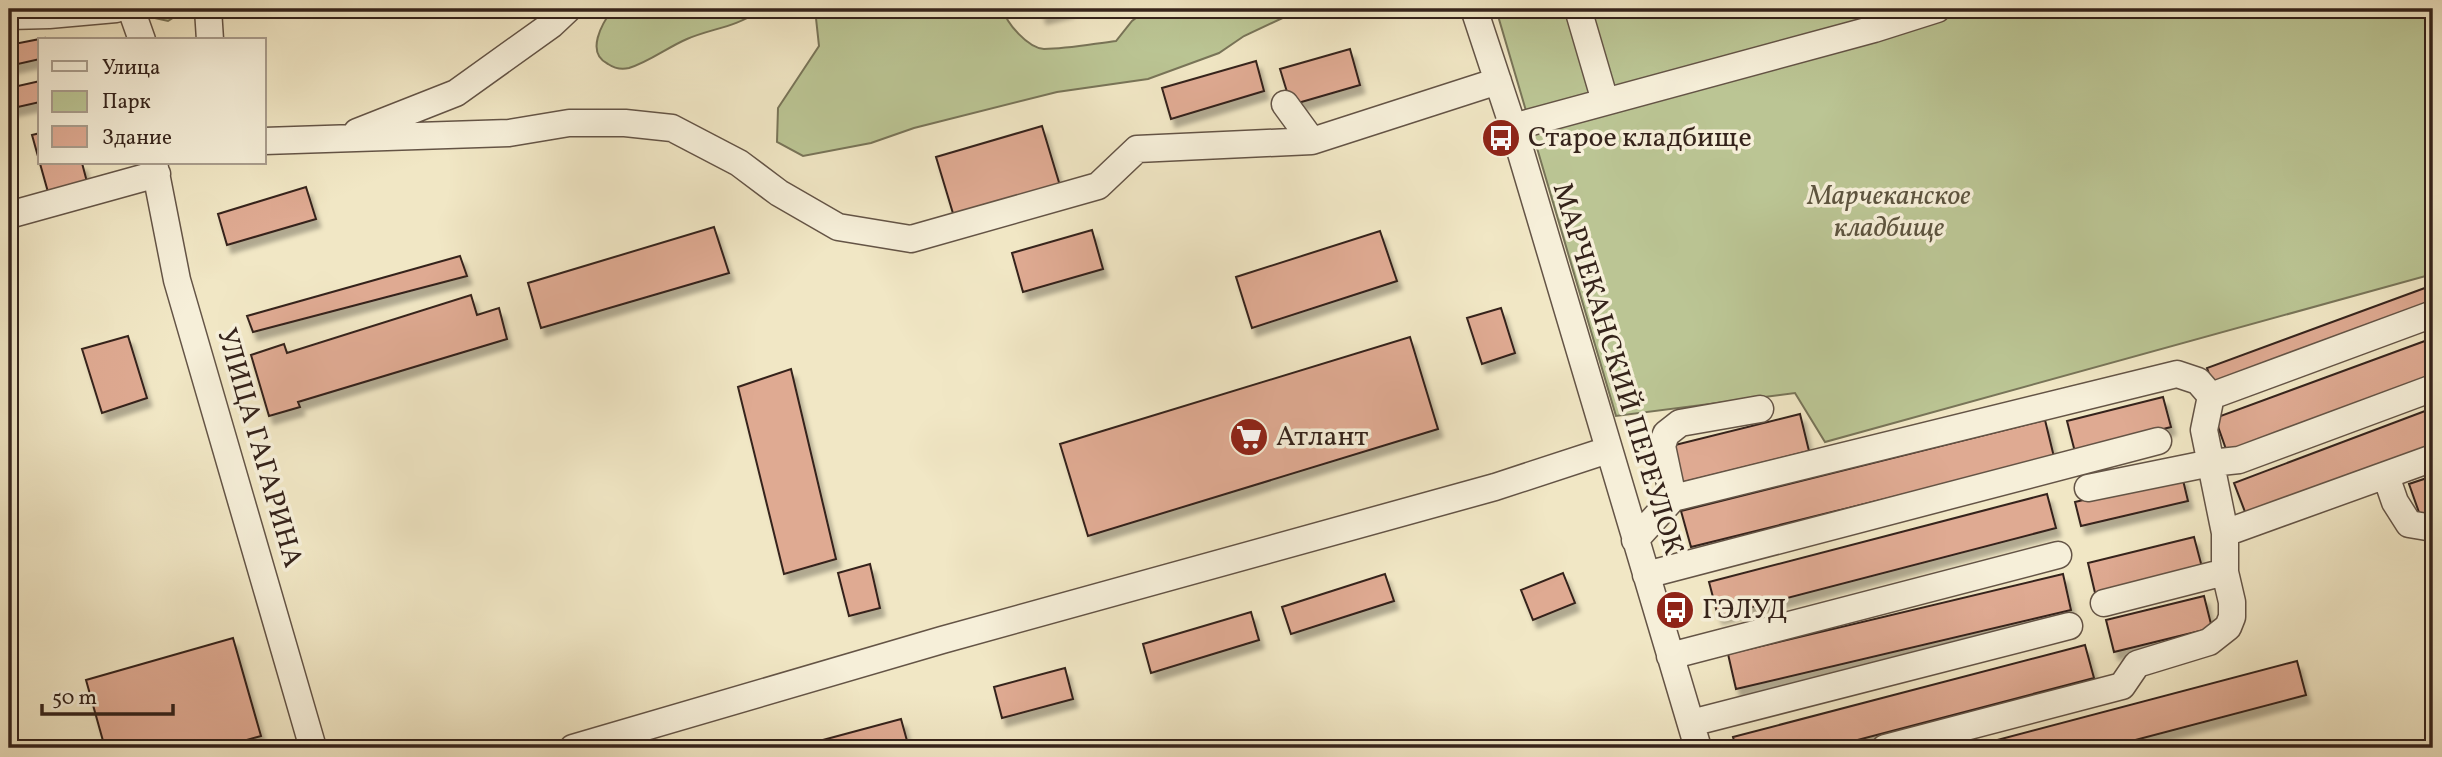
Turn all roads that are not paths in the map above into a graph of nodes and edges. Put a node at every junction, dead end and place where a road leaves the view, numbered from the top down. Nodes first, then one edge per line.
1 (116, 9) edge
2 (131, 9) edge
3 (208, 9) edge
4 (568, 9) edge
5 (1474, 9) edge
6 (1578, 9) edge
7 (1937, 9) edge
8 (9, 16) edge
9 (141, 38) edge
10 (210, 38) edge
11 (1498, 81) junction
12 (1605, 102) junction
13 (1285, 104) dead end
14 (1513, 127) junction
15 (338, 139) junction
16 (266, 141) edge
17 (1312, 141) junction
18 (156, 169) edge
19 (9, 215) edge
20 (2433, 314) edge
21 (2433, 388) edge
22 (2211, 396) junction
23 (1760, 409) dead end
24 (2158, 441) dead end
25 (1608, 450) junction
26 (2433, 458) edge
27 (2211, 463) junction
28 (2386, 475) junction
29 (2088, 488) dead end
30 (1673, 498) junction
31 (2433, 528) edge
32 (2225, 533) junction
33 (1635, 540) junction
34 (2058, 555) dead end
35 (2225, 572) junction
36 (1646, 575) junction
37 (2104, 603) dead end
38 (2069, 626) dead end
39 (1670, 656) junction
40 (1694, 736) edge
41 (313, 748) edge
42 (573, 748) edge
43 (1885, 748) edge

1 - 8 street
2 - 9 street
3 - 10 street
4 - 15 street
5 - 11 street, МАРЧЕКАНСКИЙ ПЕРЕУЛОК
6 - 12 street
7 - 12 street
11 - 14 street, МАРЧЕКАНСКИЙ ПЕРЕУЛОК
11 - 17 street
12 - 14 street
13 - 17 street
14 - 25 street, МАРЧЕКАНСКИЙ ПЕРЕУЛОК
15 - 16 street
15 - 17 street
18 - 19 street
18 - 41 street, УЛИЦА ГАГАРИНА
20 - 22 street
21 - 27 street
22 - 27 street
22 - 30 street
23 - 30 street
24 - 36 street
25 - 33 street, МАРЧЕКАНСКИЙ ПЕРЕУЛОК
25 - 42 street
26 - 28 street
27 - 29 street
27 - 32 street
28 - 31 street
28 - 32 street
30 - 33 street
32 - 35 street
33 - 36 street, МАРЧЕКАНСКИЙ ПЕРЕУЛОК
34 - 39 street
35 - 37 street
35 - 43 street
36 - 39 street, МАРЧЕКАНСКИЙ ПЕРЕУЛОК
38 - 40 street
39 - 40 street, МАРЧЕКАНСКИЙ ПЕРЕУЛОК

